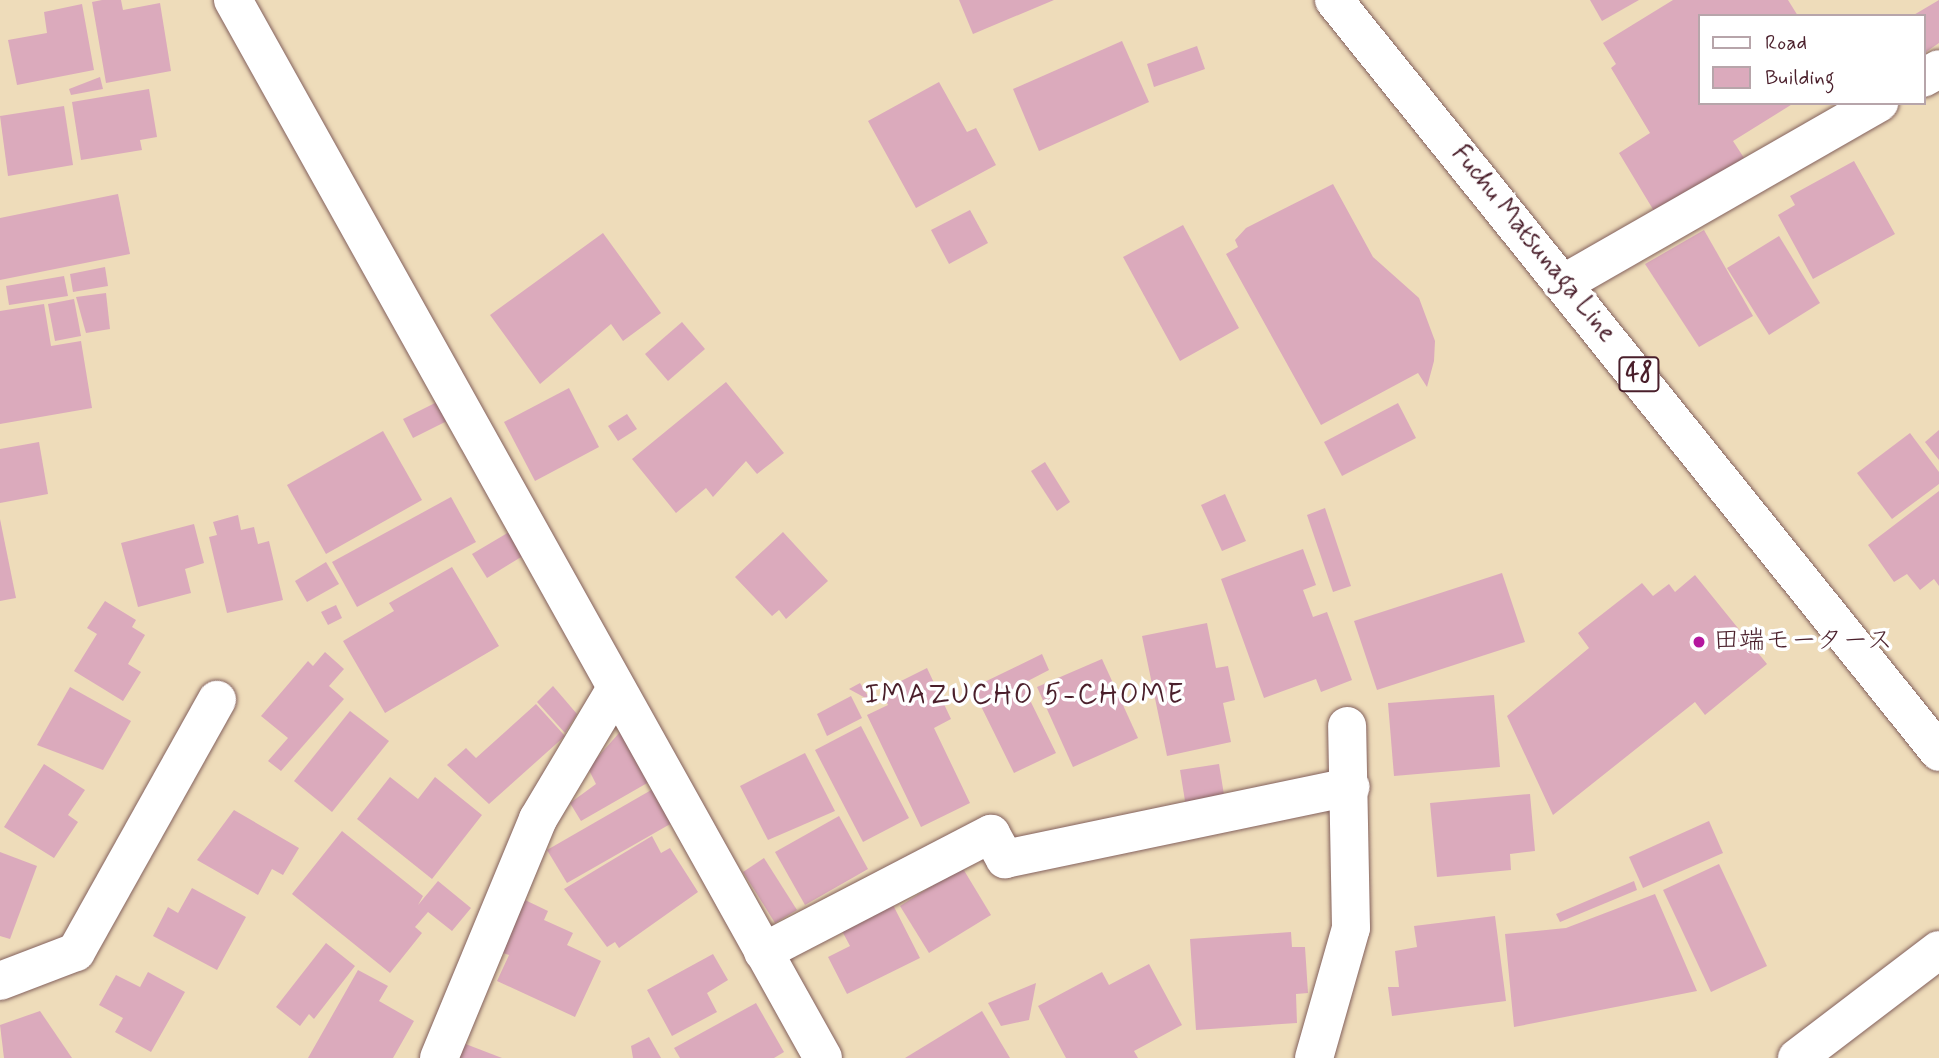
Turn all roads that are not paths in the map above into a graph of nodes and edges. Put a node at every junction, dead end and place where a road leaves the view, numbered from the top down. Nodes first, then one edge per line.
1 (233, 0) edge
2 (1334, 0) edge
3 (1876, 105) edge
4 (1566, 282) junction
5 (616, 688) junction
6 (217, 701) dead end
7 (1347, 726) dead end
8 (1939, 752) edge
9 (1351, 787) junction
10 (1939, 950) edge
11 (763, 952) junction
12 (0, 981) edge
13 (439, 1058) edge
14 (823, 1058) edge
15 (1314, 1058) edge
16 (1797, 1058) edge

1 - 5 street
2 - 4 street, Fuchu Matsunaga Line / 48
3 - 4 street
4 - 8 street, Fuchu Matsunaga Line / 48
5 - 11 street
5 - 13 street
6 - 12 street
7 - 9 street
9 - 11 street
9 - 15 street
10 - 16 street
11 - 14 street

